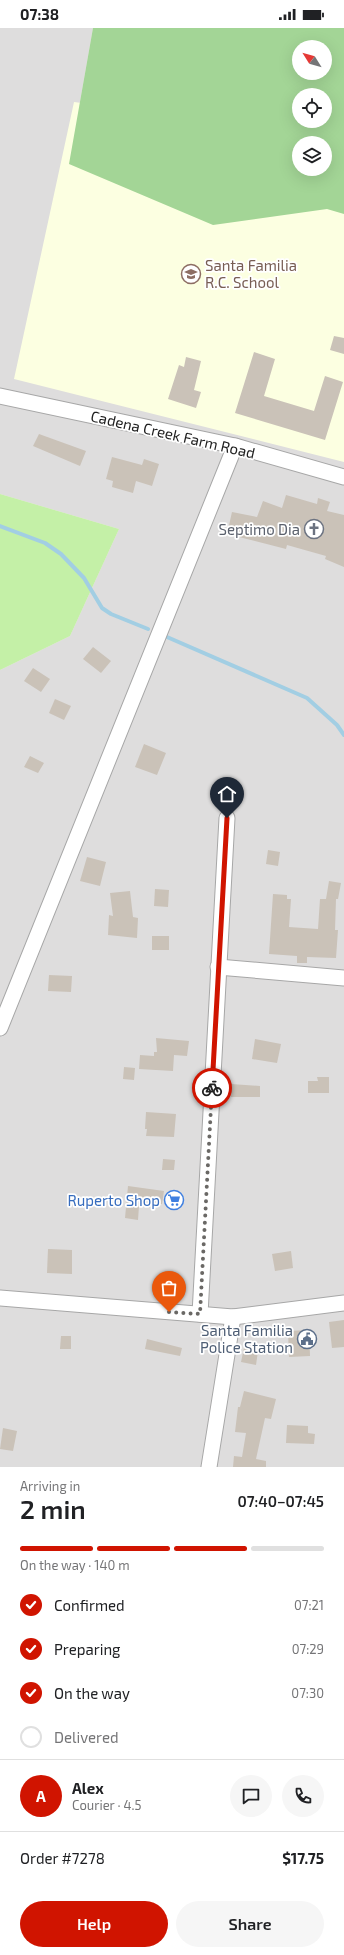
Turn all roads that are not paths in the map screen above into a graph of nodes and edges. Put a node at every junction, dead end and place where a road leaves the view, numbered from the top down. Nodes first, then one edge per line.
1 (0, 396) edge
2 (234, 446) junction
3 (344, 477) edge
4 (227, 818) dead end
5 (218, 967) junction
6 (344, 978) edge
7 (0, 1028) edge
8 (0, 1298) edge
9 (344, 1303) edge
10 (200, 1314) junction
11 (233, 1317) junction
12 (209, 1467) edge

1 - 2 street, Cadena Creek Farm Road
2 - 3 street, Cadena Creek Farm Road
2 - 7 street
4 - 5 street
5 - 6 street
5 - 10 street
8 - 10 street
9 - 11 street
10 - 11 street
11 - 12 street

